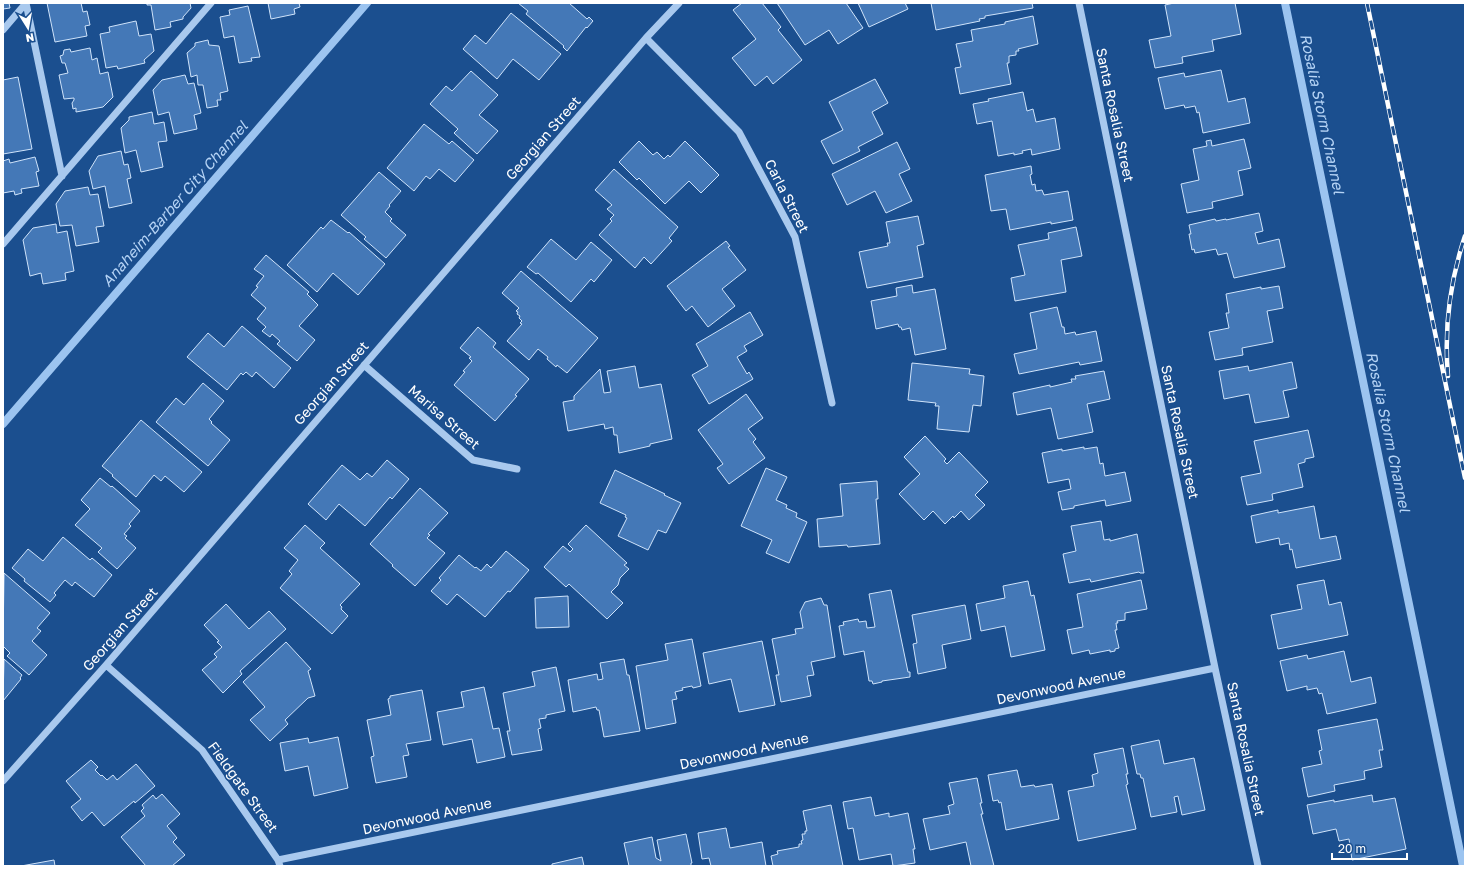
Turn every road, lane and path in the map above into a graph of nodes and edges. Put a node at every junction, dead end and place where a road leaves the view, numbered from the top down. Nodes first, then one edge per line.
1 (26, 3) edge
2 (211, 3) edge
3 (679, 3) edge
4 (1079, 3) edge
5 (3, 30) edge
6 (646, 38) junction
7 (62, 176) junction
8 (3, 244) edge
9 (364, 365) junction
10 (832, 403) dead end
11 (517, 469) dead end
12 (106, 665) junction
13 (1215, 668) junction
14 (3, 781) edge
15 (279, 863) edge
16 (1258, 866) edge

1 - 5 street
1 - 7 street
2 - 7 street
3 - 6 street, Georgian Street
4 - 13 street, Santa Rosalia Street
6 - 9 street, Georgian Street
6 - 10 street, Carla Street
7 - 8 street
9 - 11 street, Marisa Street
9 - 12 street, Georgian Street
12 - 14 street, Georgian Street
12 - 15 street, Fieldgate Street
13 - 15 street, Devonwood Avenue
13 - 16 street, Santa Rosalia Street

